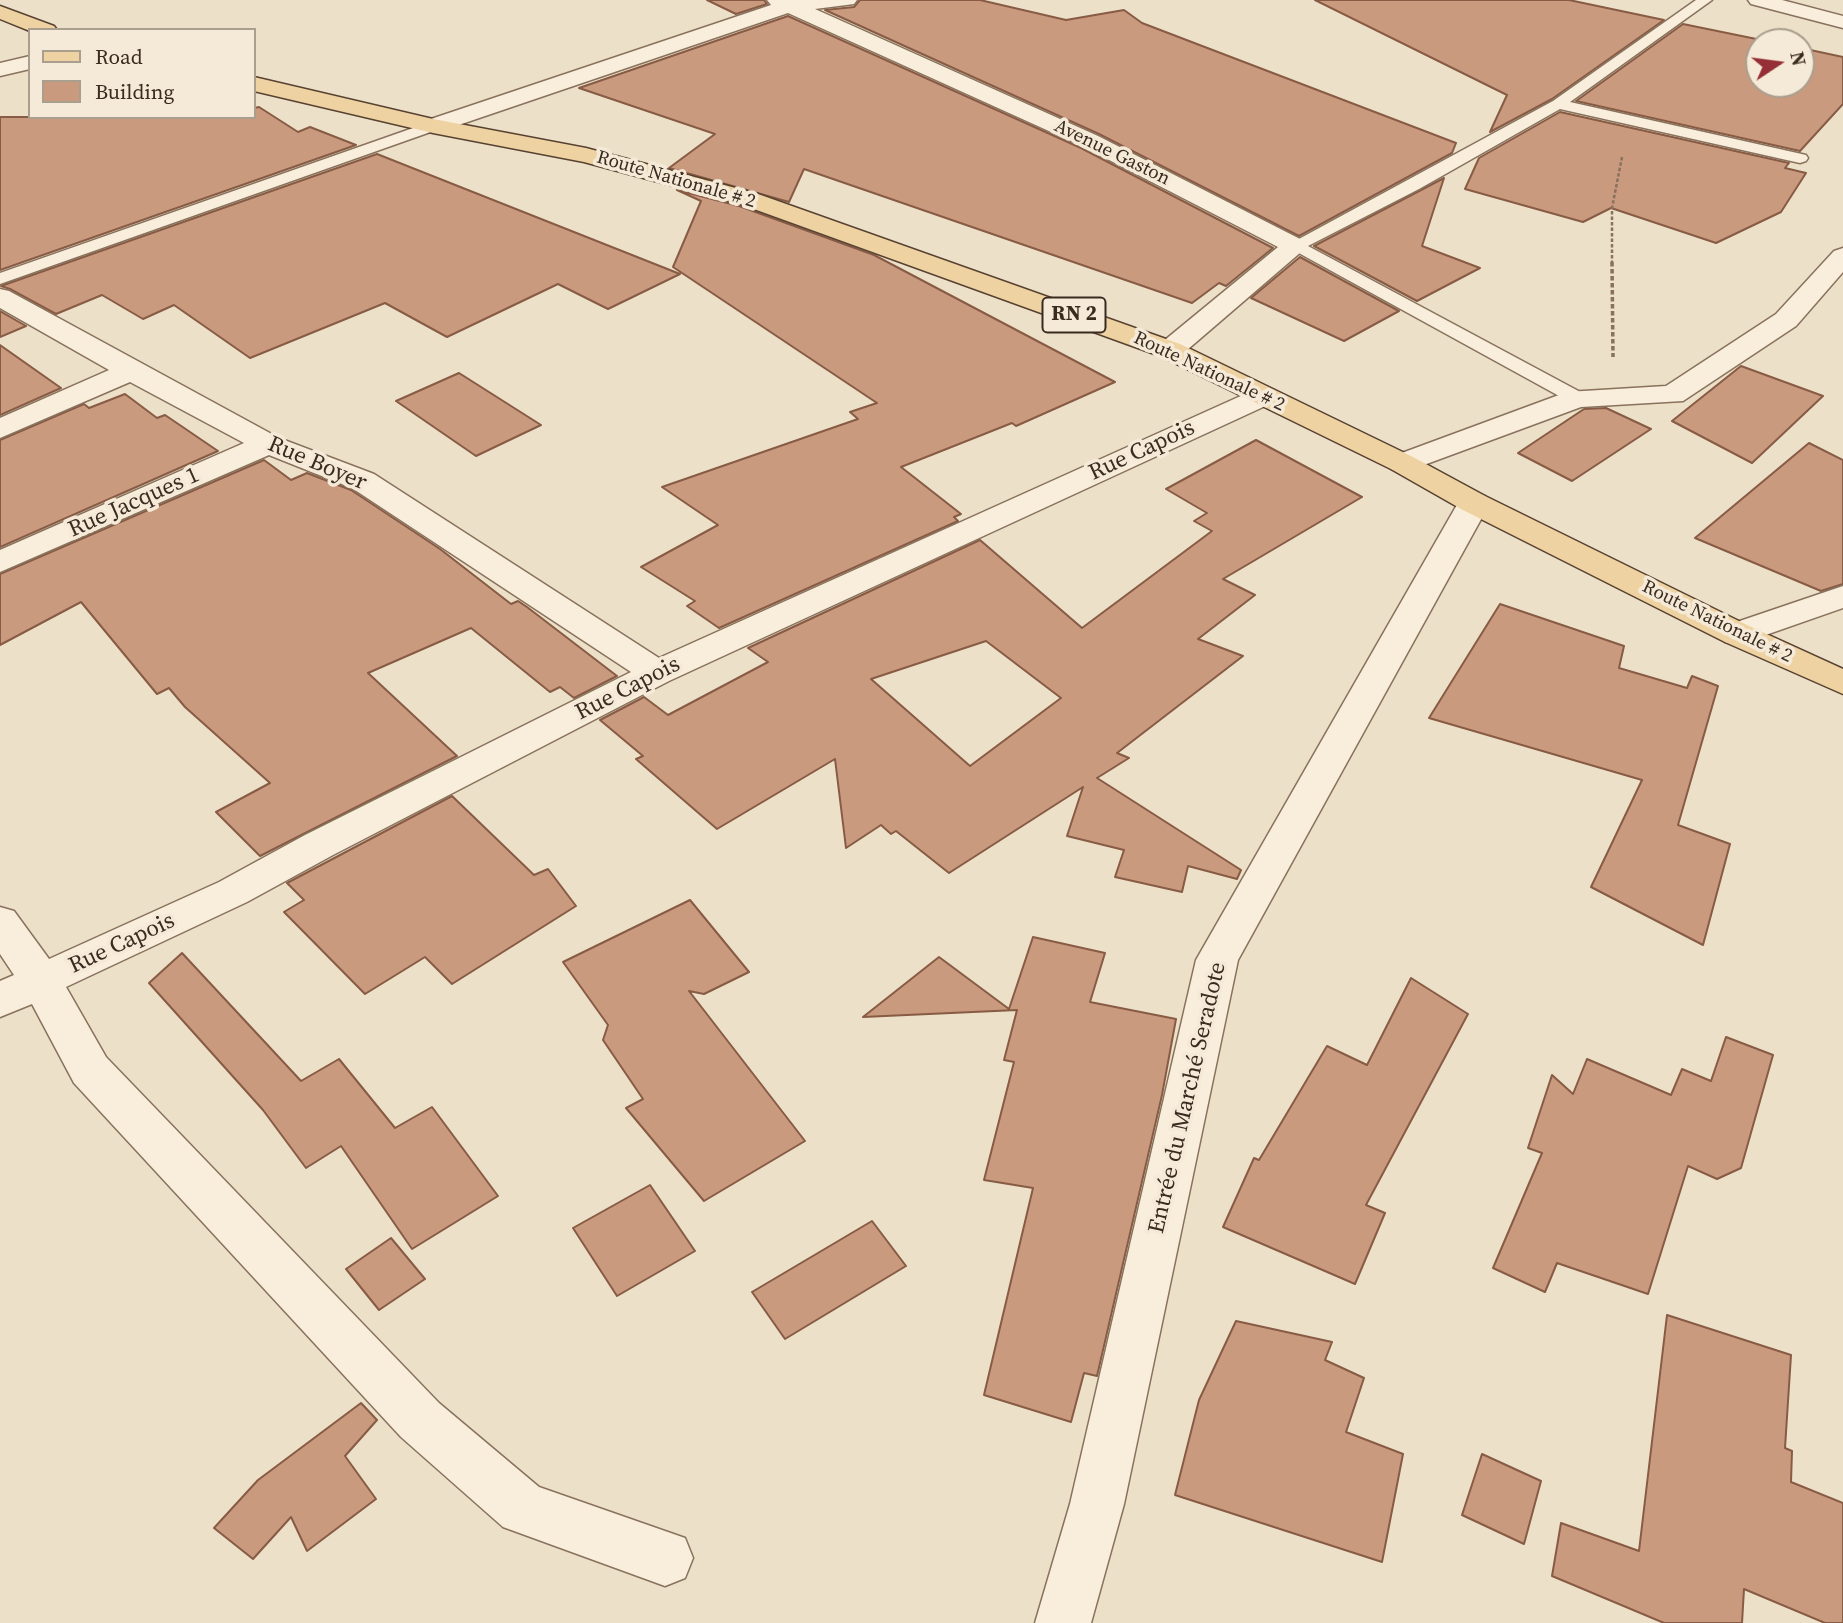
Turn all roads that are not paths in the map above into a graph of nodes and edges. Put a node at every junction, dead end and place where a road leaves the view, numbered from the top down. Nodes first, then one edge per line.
1 (846, 0) edge
2 (1705, 0) edge
3 (1758, 0) edge
4 (782, 3) edge
5 (0, 12) edge
6 (1843, 22) edge
7 (42, 28) edge
8 (28, 63) edge
9 (0, 70) edge
10 (256, 84) edge
11 (1558, 104) junction
12 (433, 126) junction
13 (1800, 158) dead end
14 (1296, 246) junction
15 (1843, 256) edge
16 (0, 279) edge
17 (0, 297) edge
18 (1170, 350) junction
19 (131, 371) junction
20 (1264, 396) junction
21 (1577, 398) junction
22 (0, 429) edge
23 (268, 444) junction
24 (1402, 463) junction
25 (1474, 503) junction
26 (0, 562) edge
27 (1843, 596) edge
28 (1737, 634) junction
29 (657, 673) junction
30 (1843, 683) edge
31 (0, 922) edge
32 (21, 991) edge
33 (665, 1558) dead end
34 (1063, 1623) edge

1 - 4 street
2 - 11 lane
3 - 6 street
4 - 12 street
4 - 14 street, Avenue Gaston
5 - 7 main road
8 - 9 street
10 - 12 main road, Route Nationale # 2 / RN 2
11 - 13 lane
11 - 14 lane
12 - 16 lane
12 - 18 main road, Route Nationale # 2 / RN 2
14 - 18 street
14 - 21 lane
15 - 21 street
17 - 19 street, Rue Boyer
18 - 20 main road, Route Nationale # 2 / RN 2
19 - 22 street
19 - 23 street, Rue Boyer
20 - 24 main road, Route Nationale # 2 / RN 2
20 - 29 street, Rue Capois
21 - 24 street
23 - 26 street, Rue Jacques 1
23 - 29 street, Rue Boyer
24 - 25 main road, Route Nationale # 2 / RN 2
25 - 28 main road, Route Nationale # 2 / RN 2
25 - 34 street, Entrée du Marché Seradote
27 - 28 street
28 - 30 main road, Route Nationale # 2 / RN 2
29 - 32 street, Rue Capois
31 - 32 street
32 - 33 street

